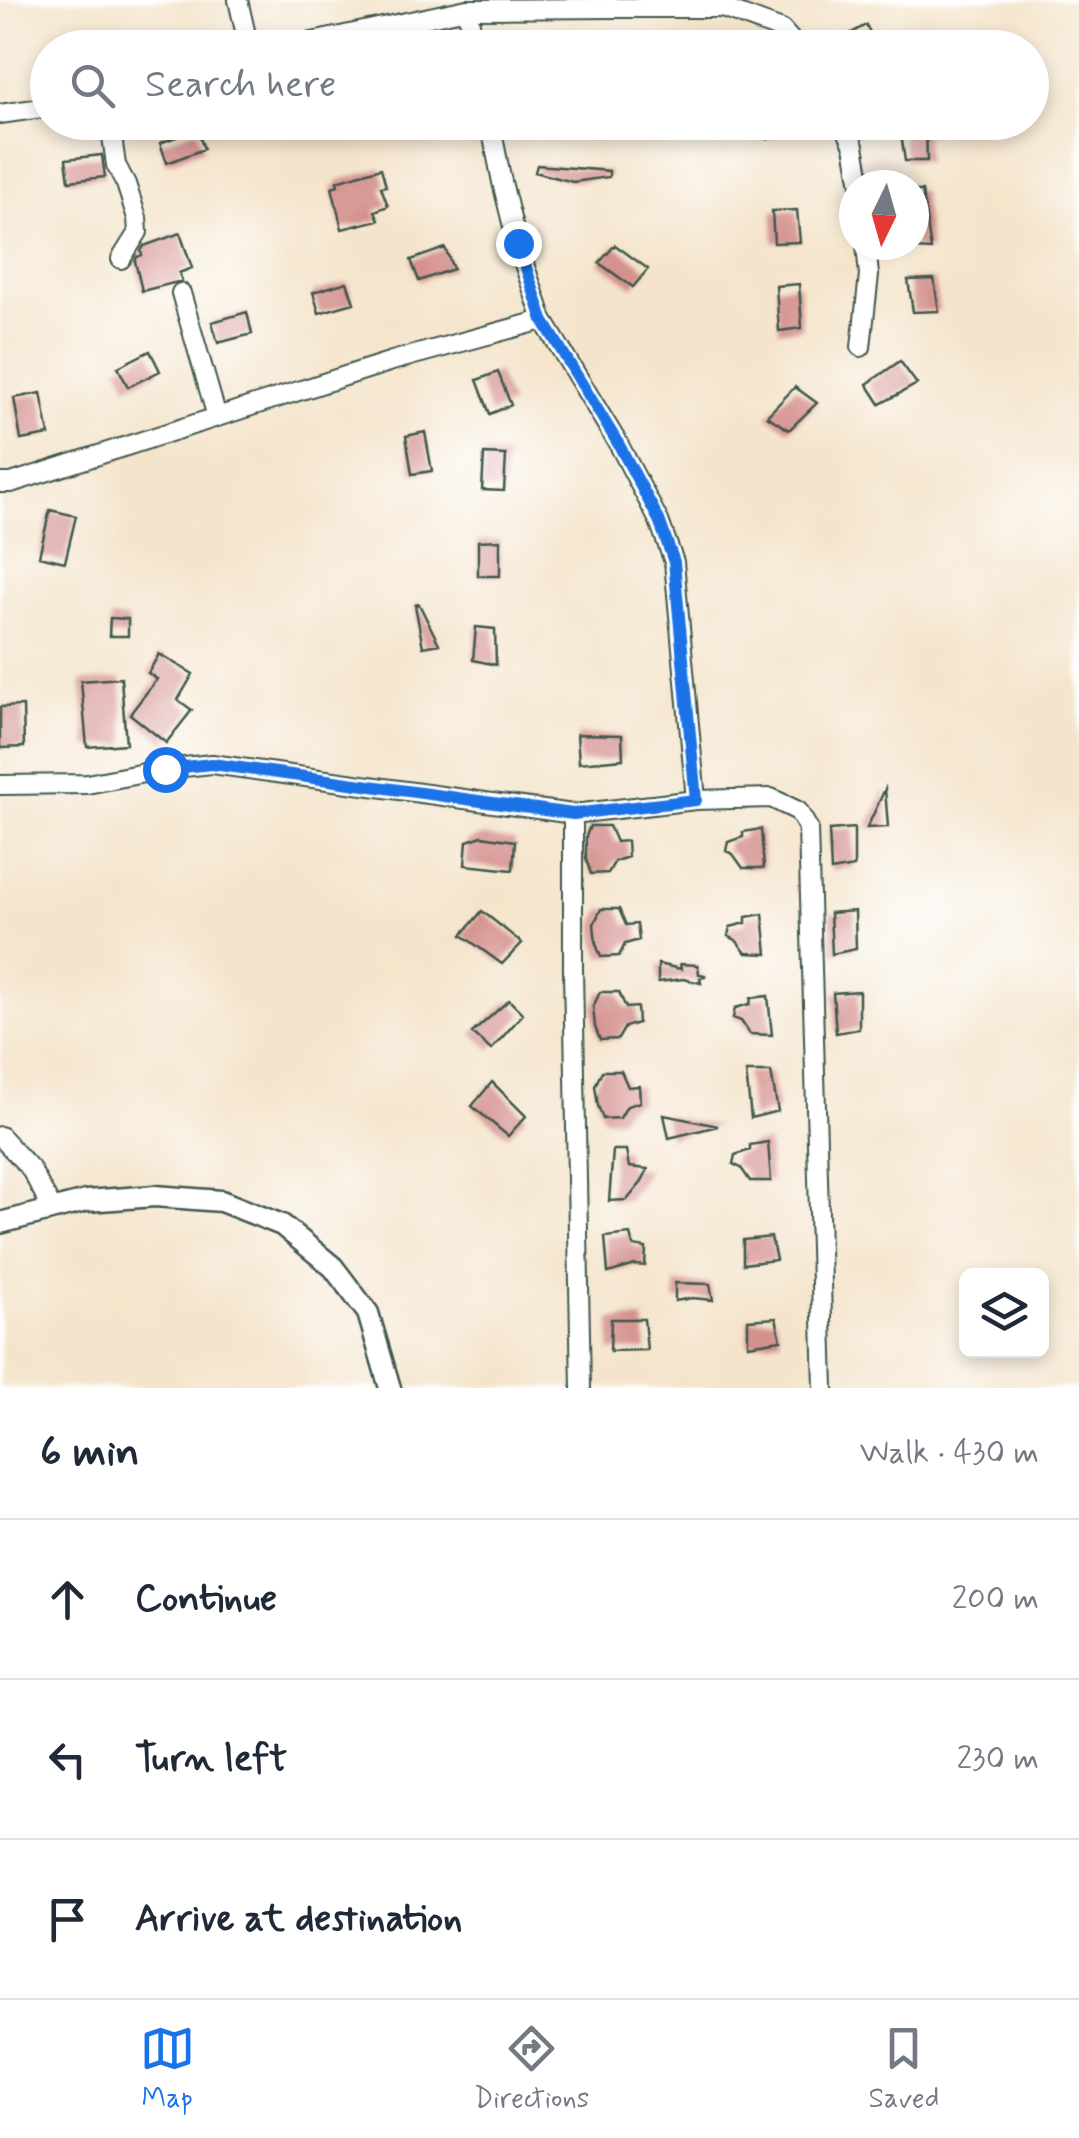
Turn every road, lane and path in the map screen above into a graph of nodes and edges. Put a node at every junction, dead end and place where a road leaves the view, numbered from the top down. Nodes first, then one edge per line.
1 (238, 0) edge
2 (468, 10) junction
3 (244, 30) edge
4 (371, 30) edge
5 (472, 30) edge
6 (782, 30) edge
7 (30, 110) edge
8 (0, 114) edge
9 (113, 140) edge
10 (494, 140) edge
11 (851, 140) edge
12 (858, 170) edge
13 (122, 259) dead end
14 (868, 260) edge
15 (181, 293) dead end
16 (543, 320) junction
17 (861, 347) dead end
18 (217, 417) junction
19 (0, 483) edge
20 (0, 785) edge
21 (696, 800) junction
22 (573, 814) junction
23 (0, 1136) edge
24 (52, 1208) junction
25 (0, 1222) edge
26 (390, 1388) edge
27 (581, 1388) edge
28 (824, 1388) edge

1 - 3 street
2 - 4 street
2 - 5 street
2 - 6 street
7 - 8 street
9 - 13 street
10 - 16 street
11 - 12 street
14 - 17 street
15 - 18 street
16 - 18 street
16 - 21 street
18 - 19 street
20 - 22 street
21 - 22 street
21 - 28 street
22 - 27 street
23 - 24 street
24 - 25 street
24 - 26 street

